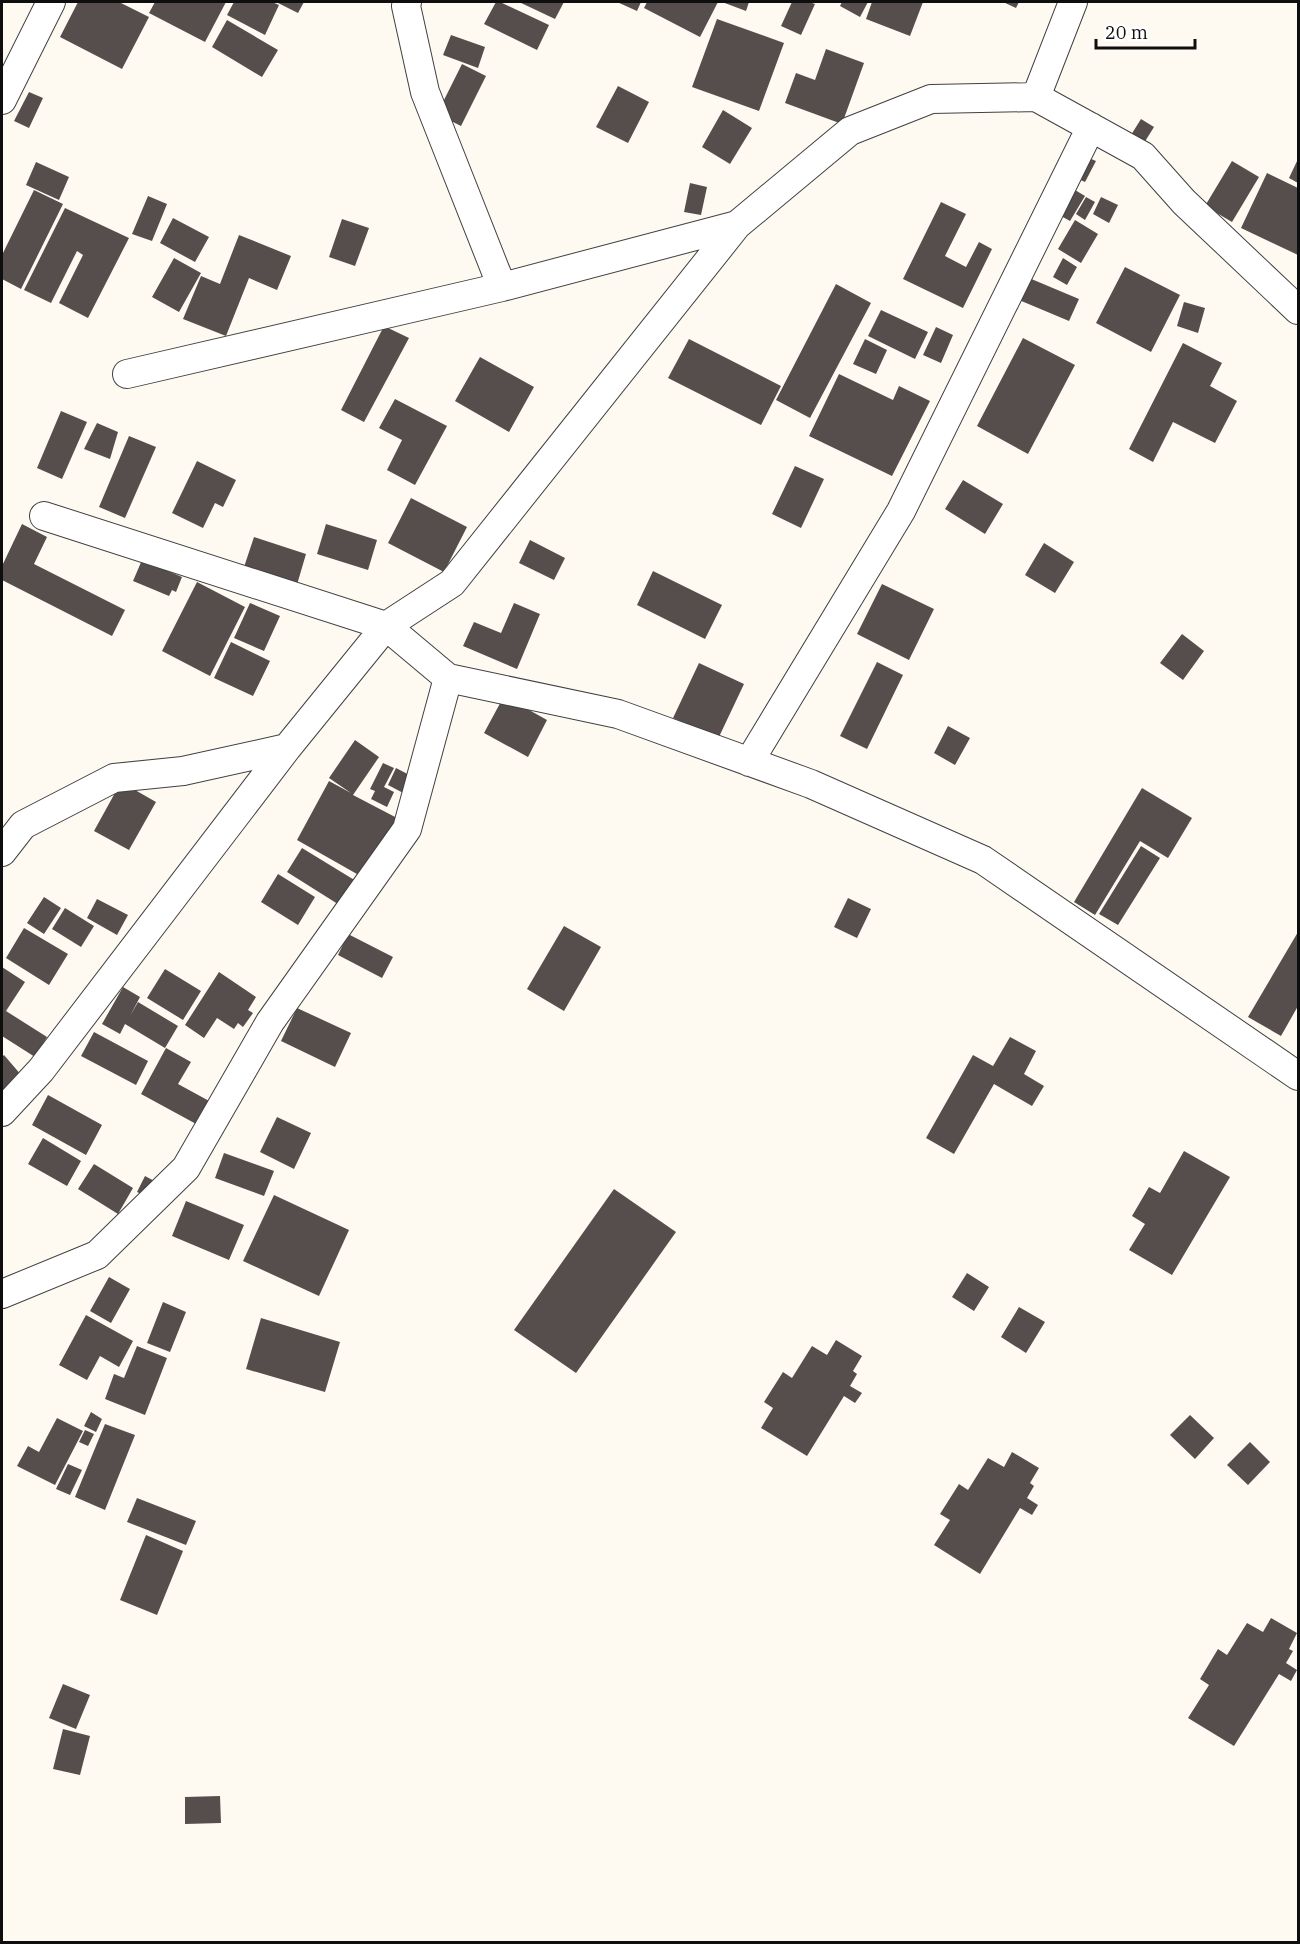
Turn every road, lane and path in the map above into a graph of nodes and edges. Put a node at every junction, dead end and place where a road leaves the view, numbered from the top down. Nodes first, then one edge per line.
1 (51, 2) edge
2 (406, 2) edge
3 (1072, 2) edge
4 (1036, 97) junction
5 (2, 100) edge
6 (1091, 127) junction
7 (737, 225) junction
8 (502, 287) junction
9 (1299, 310) edge
10 (127, 374) dead end
11 (44, 516) dead end
12 (386, 626) junction
13 (448, 678) junction
14 (288, 748) junction
15 (749, 762) junction
16 (2, 852) edge
17 (1299, 1076) edge
18 (2, 1112) edge
19 (2, 1294) edge

1 - 5 street
2 - 8 street
3 - 4 street
4 - 6 street
4 - 7 street
6 - 9 street
6 - 15 street
7 - 8 street
7 - 12 street
8 - 10 street
11 - 12 street
12 - 13 street
12 - 14 street
13 - 15 street
13 - 19 street
14 - 16 street
14 - 18 street
15 - 17 street

